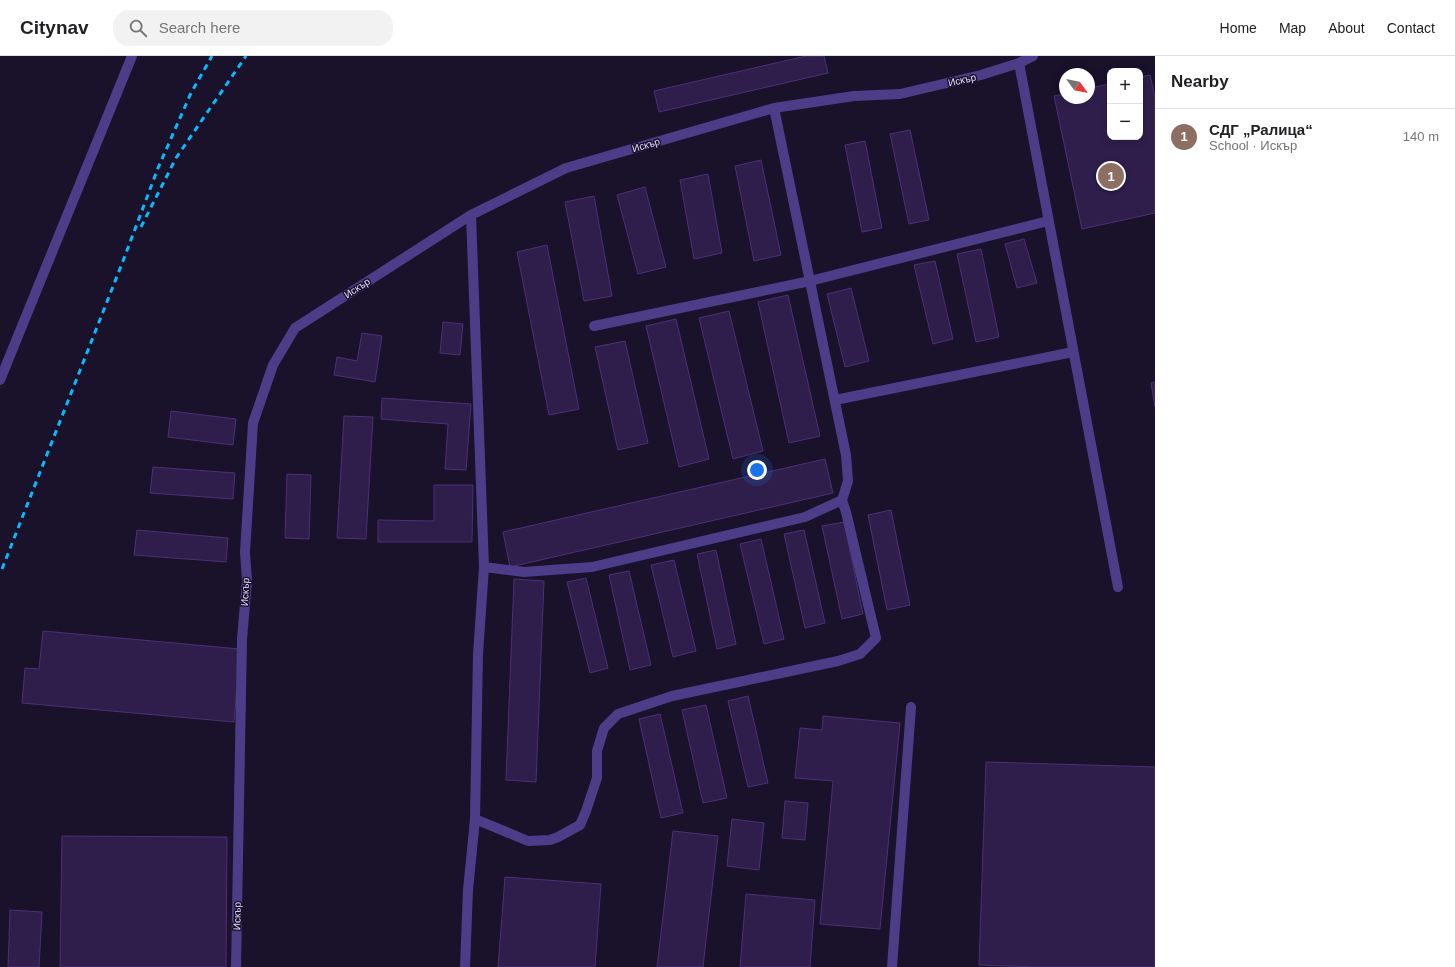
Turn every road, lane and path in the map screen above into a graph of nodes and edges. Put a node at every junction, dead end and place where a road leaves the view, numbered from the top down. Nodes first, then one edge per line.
1 (132, 56) edge
2 (1033, 56) edge
3 (1019, 63) junction
4 (774, 108) junction
5 (471, 215) junction
6 (1048, 221) junction
7 (810, 281) junction
8 (594, 326) dead end
9 (1073, 352) junction
10 (0, 380) edge
11 (835, 400) junction
12 (842, 500) junction
13 (484, 568) junction
14 (1118, 587) dead end
15 (911, 707) dead end
16 (474, 819) junction
17 (236, 967) edge
18 (465, 967) edge
19 (892, 967) edge

1 - 10 street
2 - 3 street, Искър
3 - 4 street, Искър
3 - 6 street
4 - 5 street, Искър
4 - 7 street
5 - 13 street
5 - 17 street, Искър
6 - 7 street
6 - 9 street
7 - 8 street
7 - 11 street
9 - 11 street
9 - 14 street
11 - 12 street
12 - 13 street
12 - 16 street
13 - 16 street
15 - 19 street
16 - 18 street

